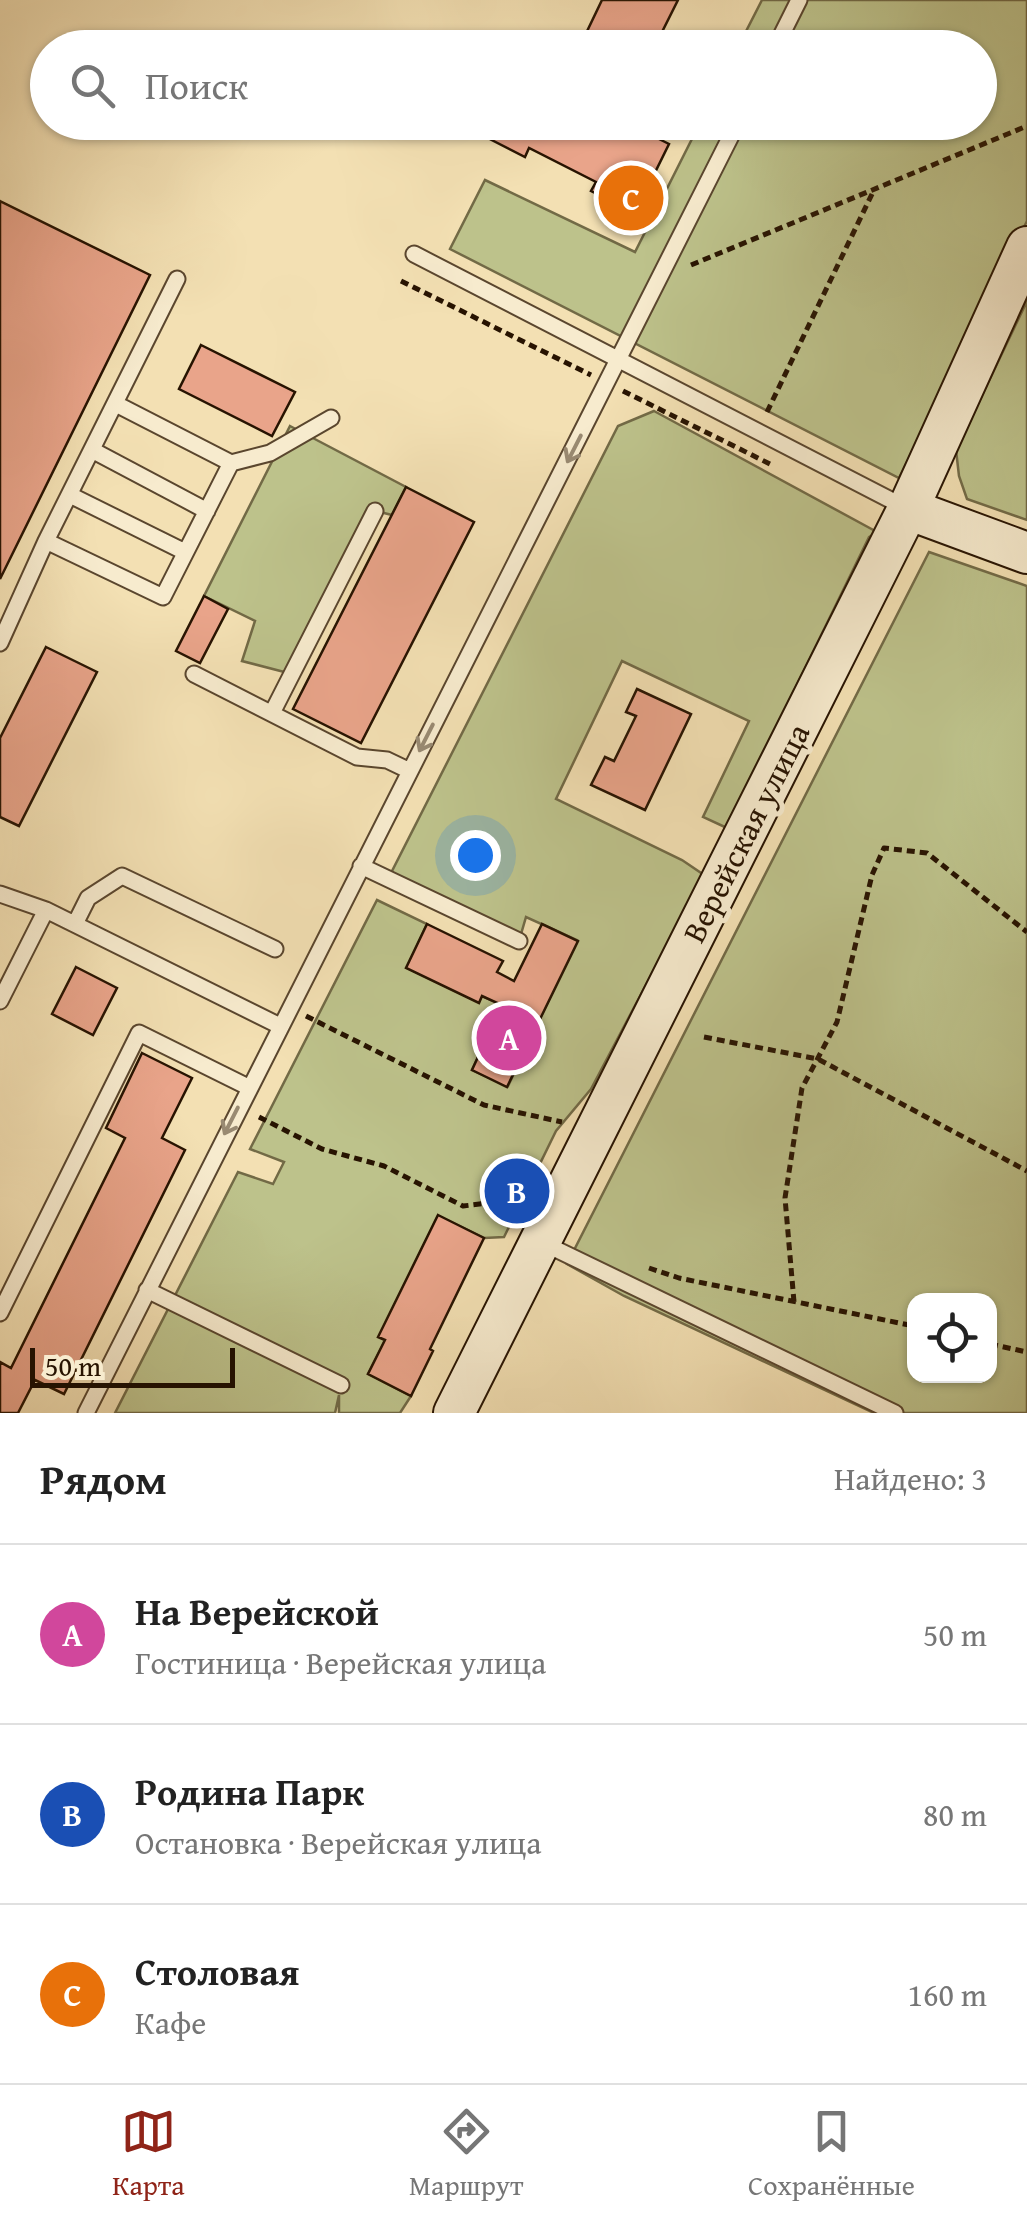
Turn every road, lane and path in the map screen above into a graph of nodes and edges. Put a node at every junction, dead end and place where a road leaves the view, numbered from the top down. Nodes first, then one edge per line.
1 (799, 0) edge
2 (784, 30) edge
3 (1027, 126) edge
4 (997, 138) edge
5 (729, 140) edge
6 (993, 140) edge
7 (874, 189) junction
8 (1027, 247) edge
9 (414, 254) dead end
10 (660, 278) junction
11 (177, 279) dead end
12 (400, 281) dead end
13 (618, 362) junction
14 (607, 383) junction
15 (116, 404) junction
16 (331, 418) dead end
17 (758, 433) junction
18 (92, 450) junction
19 (231, 463) junction
20 (777, 468) dead end
21 (70, 495) junction
22 (207, 510) junction
23 (908, 510) junction
24 (375, 511) dead end
25 (46, 541) junction
26 (185, 552) junction
27 (1027, 552) edge
28 (0, 642) edge
29 (194, 674) dead end
30 (272, 713) junction
31 (410, 771) junction
32 (362, 866) junction
33 (0, 894) edge
34 (46, 910) junction
35 (75, 924) junction
36 (1027, 932) edge
37 (518, 941) dead end
38 (275, 949) dead end
39 (0, 1002) edge
40 (289, 1008) junction
41 (280, 1026) junction
42 (704, 1037) dead end
43 (818, 1059) junction
44 (248, 1088) junction
45 (239, 1106) junction
46 (565, 1123) dead end
47 (1027, 1172) edge
48 (523, 1199) dead end
49 (542, 1242) junction
50 (646, 1268) dead end
51 (147, 1290) junction
52 (794, 1302) junction
53 (0, 1312) edge
54 (907, 1325) edge
55 (997, 1346) edge
56 (1027, 1352) edge
57 (341, 1385) dead end
58 (86, 1413) edge
59 (454, 1413) edge
60 (895, 1413) edge

1 - 2 lane
3 - 4 path
5 - 10 lane
6 - 7 path
7 - 10 path
7 - 17 path
8 - 23 street, Верейская улица
9 - 13 lane
10 - 13 lane
11 - 15 lane
12 - 14 path
13 - 14 lane
13 - 17 lane
14 - 20 path
14 -> 31 lane
15 - 18 lane
15 - 19 lane
16 - 19 lane
17 - 23 lane
18 - 21 lane
18 - 22 lane
19 - 22 lane
21 - 25 lane
21 - 26 lane
22 - 26 lane
23 - 27 street
23 - 49 street, Верейская улица
24 - 30 lane
25 - 26 lane
25 - 28 lane
29 - 30 lane
30 - 31 lane
31 - 32 lane
32 - 37 lane
32 - 40 lane
33 - 34 lane
34 - 35 lane
34 - 39 lane
35 - 38 lane
35 - 41 lane
36 - 43 path
40 - 41 lane
40 - 46 path
41 - 44 lane
42 - 43 path
43 - 47 path
43 - 52 path
44 - 45 lane
44 - 53 lane
45 - 48 path
45 -> 51 lane
49 - 59 street, Верейская улица
49 - 60 lane
50 - 52 path
51 - 57 lane
51 - 58 lane
52 - 54 path
55 - 56 path

